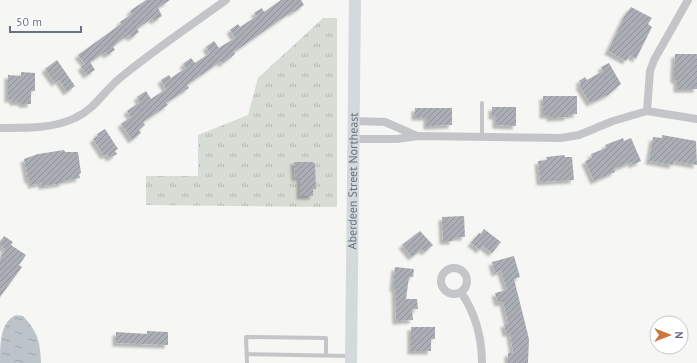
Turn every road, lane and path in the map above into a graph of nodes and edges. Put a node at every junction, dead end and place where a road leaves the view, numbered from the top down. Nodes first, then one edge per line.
1 (226, 0) edge
2 (355, 0) edge
3 (688, 0) edge
4 (482, 103) dead end
5 (647, 111) junction
6 (697, 119) edge
7 (354, 121) junction
8 (0, 128) edge
9 (418, 136) junction
10 (482, 138) junction
11 (354, 139) junction
12 (461, 292) dead end
13 (247, 354) junction
14 (326, 355) junction
15 (351, 359) edge
16 (247, 363) edge
17 (482, 363) edge

1 - 8 street
2 - 7 street, Aberdeen Street Northeast
3 - 5 street
4 - 10 lane
5 - 6 street
5 - 10 street
7 - 9 street
7 - 11 street, Aberdeen Street Northeast
9 - 10 street
9 - 11 street
11 - 15 street, Aberdeen Street Northeast
12 - 17 street
13 - 14 lane
13 - 14 lane
13 - 16 lane
14 - 15 lane

